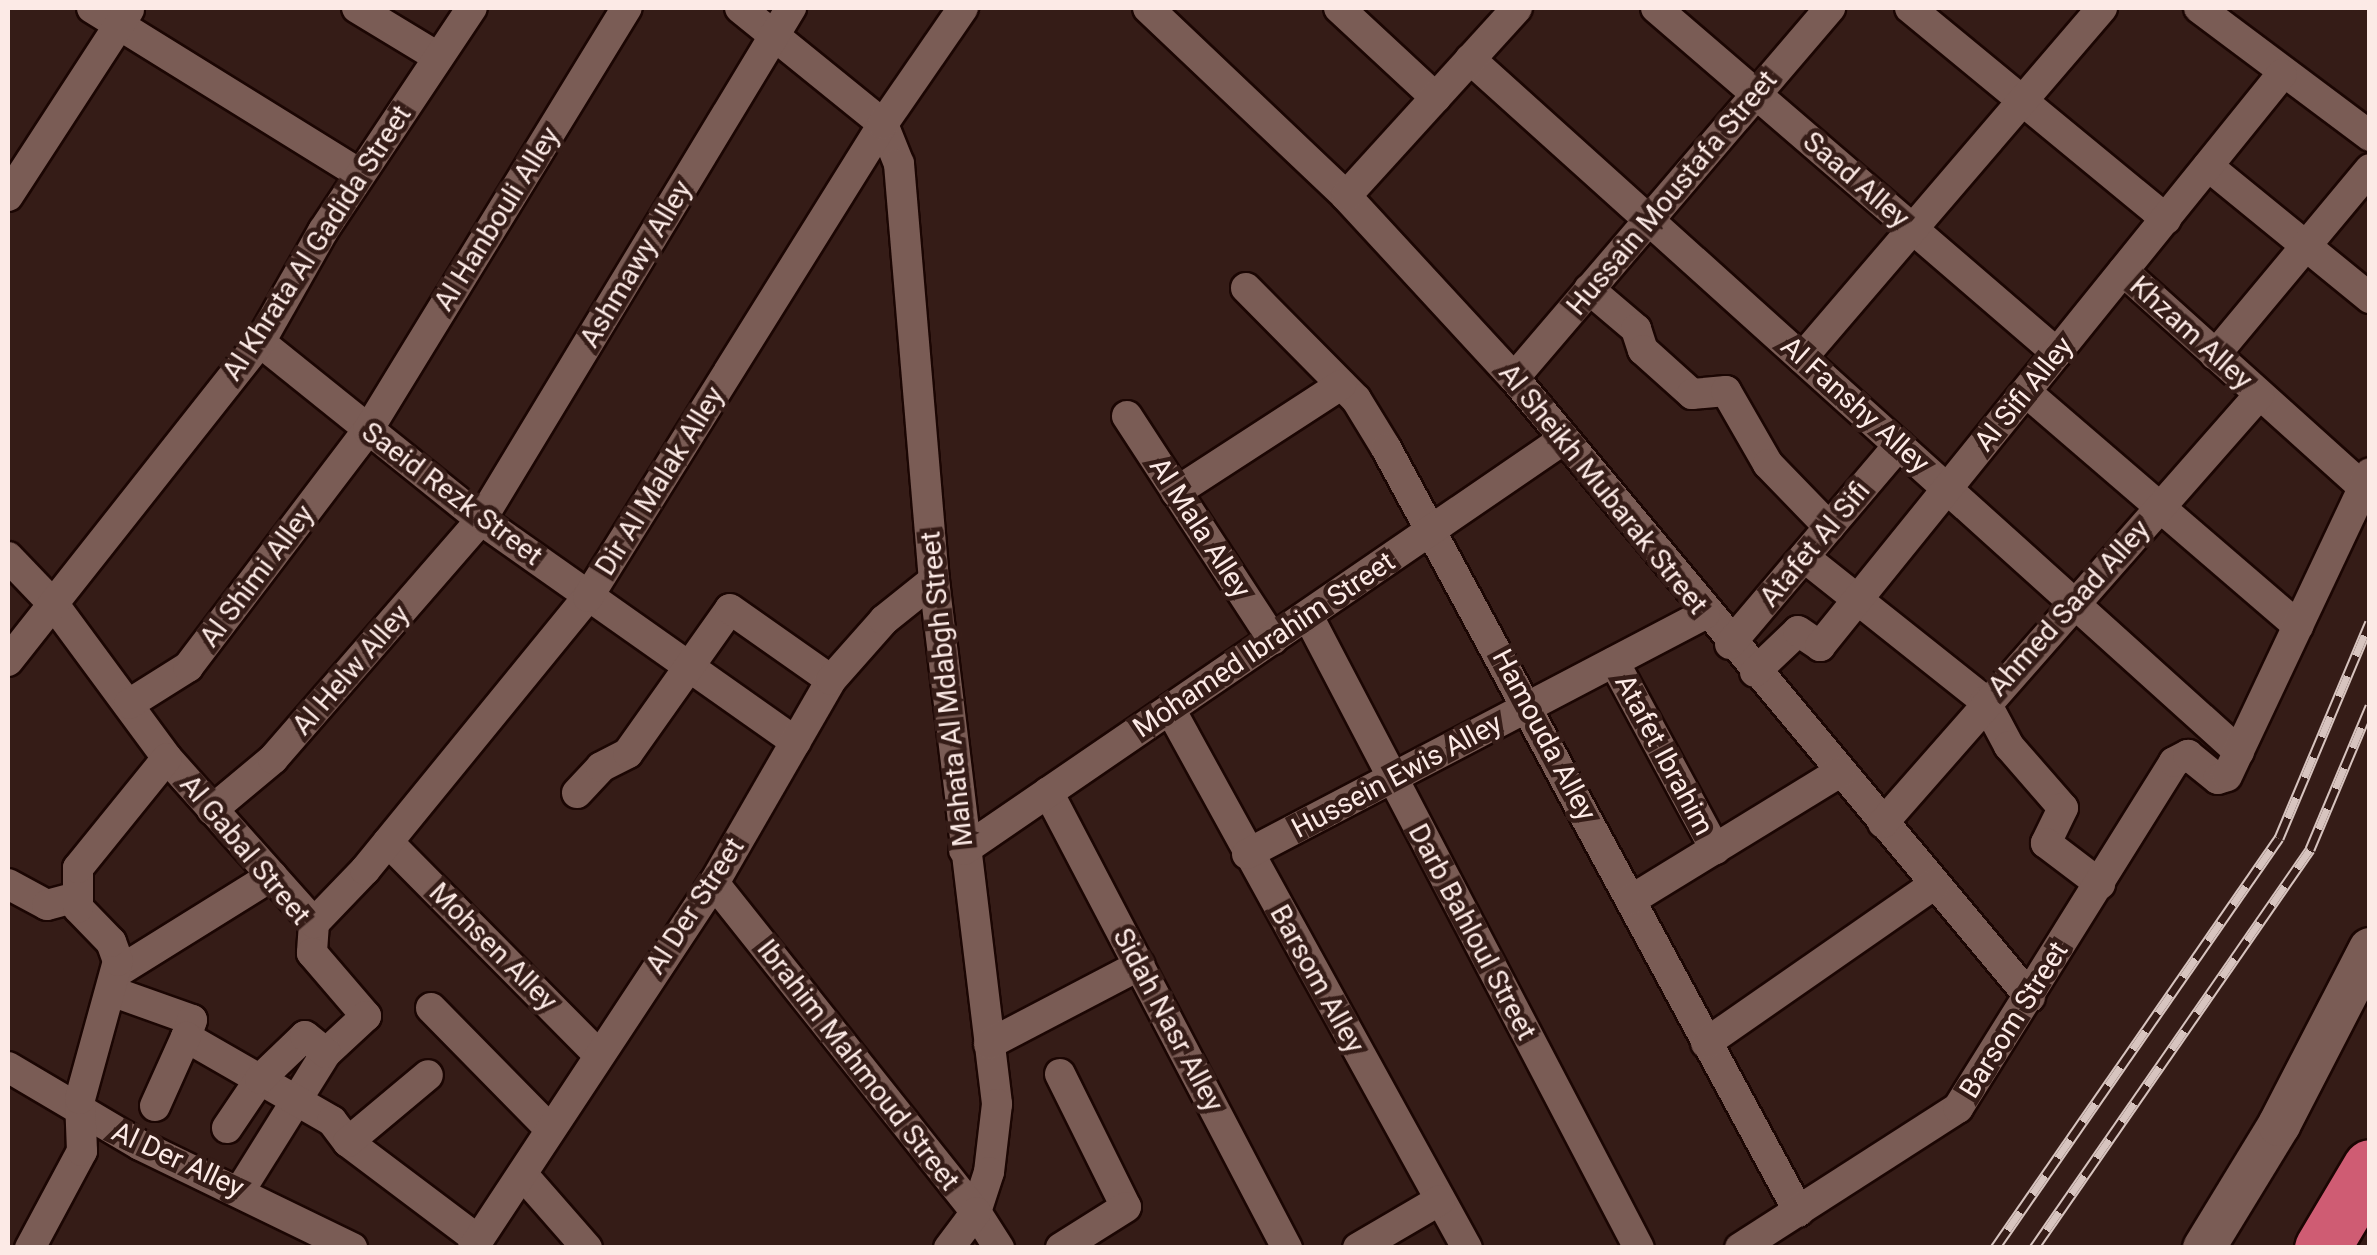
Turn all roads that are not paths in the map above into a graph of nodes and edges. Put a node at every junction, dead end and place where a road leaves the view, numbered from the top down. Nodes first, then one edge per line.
1 (92, 8) edge
2 (358, 8) edge
3 (472, 8) edge
4 (627, 8) edge
5 (740, 8) edge
6 (792, 8) edge
7 (963, 8) edge
8 (1148, 8) edge
9 (1339, 8) edge
10 (1656, 8) edge
11 (1830, 8) edge
12 (1910, 8) edge
13 (2102, 8) edge
14 (2199, 8) edge
15 (1513, 9) edge
16 (126, 16) edge
17 (775, 35) junction
18 (438, 58) junction
19 (1470, 59) junction
20 (2282, 74) junction
21 (1756, 94) junction
22 (1436, 98) junction
23 (2022, 100) junction
24 (2364, 123) edge
25 (883, 124) junction
26 (2208, 166) junction
27 (2370, 169) edge
28 (360, 174) junction
29 (8, 196) edge
30 (1346, 196) junction
31 (2166, 218) junction
32 (1649, 220) junction
33 (1912, 228) junction
34 (2306, 246) junction
35 (2124, 271) junction
36 (1246, 288) dead end
37 (1589, 289) junction
38 (2370, 298) edge
39 (260, 342) junction
40 (2057, 353) junction
41 (2215, 355) junction
42 (1802, 358) junction
43 (1514, 378) junction
44 (1342, 385) junction
45 (2026, 392) junction
46 (2259, 395) junction
47 (1126, 416) dead end
48 (368, 430) junction
49 (1564, 439) junction
50 (1899, 445) junction
51 (2366, 480) edge
52 (1948, 489) junction
53 (1176, 492) junction
54 (2159, 509) junction
55 (480, 520) junction
56 (1829, 528) junction
57 (1432, 530) junction
58 (8, 557) edge
59 (1804, 557) junction
60 (934, 580) junction
61 (588, 597) junction
62 (1860, 598) junction
63 (2074, 603) junction
64 (55, 606) junction
65 (1705, 614) junction
66 (1308, 616) junction
67 (2298, 626) junction
68 (1273, 640) junction
69 (1730, 644) junction
70 (8, 661) edge
71 (1614, 662) junction
72 (692, 664) junction
73 (1755, 672) junction
74 (832, 680) junction
75 (1985, 701) junction
76 (129, 704) junction
77 (1530, 706) junction
78 (1170, 709) junction
79 (796, 742) junction
80 (2240, 752) junction
81 (168, 758) junction
82 (1840, 772) junction
83 (1391, 778) junction
84 (1048, 792) junction
85 (578, 793) dead end
86 (212, 810) junction
87 (1883, 823) junction
88 (388, 842) junction
89 (1714, 848) junction
90 (964, 850) junction
91 (1247, 854) junction
92 (272, 876) junction
93 (714, 882) junction
94 (1935, 884) junction
95 (2100, 884) junction
96 (10, 891) edge
97 (76, 897) junction
98 (1631, 900) junction
99 (314, 923) junction
100 (2370, 949) edge
101 (1140, 965) junction
102 (113, 982) junction
103 (2030, 997) junction
104 (431, 1008) dead end
105 (2370, 1016) edge
106 (186, 1037) junction
107 (1706, 1043) junction
108 (989, 1044) junction
109 (326, 1053) junction
110 (597, 1053) junction
111 (8, 1066) edge
112 (1060, 1074) dead end
113 (428, 1075) dead end
114 (260, 1079) junction
115 (297, 1101) junction
116 (155, 1106) dead end
117 (79, 1112) junction
118 (2279, 1125) junction
119 (227, 1128) dead end
120 (550, 1129) junction
121 (348, 1142) junction
122 (2370, 1166) edge
123 (523, 1174) junction
124 (241, 1190) junction
125 (1440, 1200) junction
126 (976, 1212) junction
127 (1799, 1212) junction
128 (476, 1244) edge
129 (30, 1248) edge
130 (352, 1248) edge
131 (587, 1248) edge
132 (949, 1248) edge
133 (999, 1248) edge
134 (1061, 1248) edge
135 (1288, 1248) edge
136 (1358, 1248) edge
137 (1467, 1248) edge
138 (1638, 1248) edge
139 (1740, 1248) edge
140 (2204, 1248) edge
141 (2322, 1248) edge

1 - 16 street
2 - 18 street
3 - 18 street, Al Khrata Al Gadida Street
4 - 48 street, Al Hanbouli Alley
5 - 17 street
6 - 17 street, Ashmawy Alley
7 - 25 street, Dir Al Malak Alley
8 - 30 street, Al Sheikh Mubarak Street
9 - 22 street
10 - 21 street, Saad Alley
11 - 21 street, Hussain Moustafa Street
12 - 23 street
13 - 23 street
14 - 20 street
15 - 19 street
16 - 28 street
16 - 29 street
17 - 25 street
17 - 55 street, Ashmawy Alley
18 - 28 street, Al Khrata Al Gadida Street
19 - 22 street
19 - 32 street, Al Fanshy Alley
20 - 24 street
20 - 26 street, Al Sifi Alley
21 - 32 street, Hussain Moustafa Street
21 - 33 street, Saad Alley
22 - 30 street
23 - 31 street
23 - 33 street
25 - 60 street, Mahata Al Mdabgh Street
25 - 61 street, Dir Al Malak Alley
26 - 31 street, Al Sifi Alley
26 - 34 street
27 - 34 street
28 - 39 street, Al Khrata Al Gadida Street
30 - 43 street, Al Sheikh Mubarak Street
31 - 35 street, Al Sifi Alley
32 - 37 street, Hussain Moustafa Street
32 - 42 street, Al Fanshy Alley
33 - 40 street, Saad Alley
33 - 42 street
34 - 38 street
34 - 41 street
35 - 40 street, Al Sifi Alley
35 - 41 street, Khzam Alley
36 - 44 street, Hamouda Alley
37 - 43 street, Hussain Moustafa Street
37 - 56 street
39 - 48 street, Saeid Rezk Street
39 - 64 street, Al Khrata Al Gadida Street
40 - 45 street, Al Sifi Alley
41 - 46 street, Khzam Alley
42 - 50 street, Al Fanshy Alley
43 - 49 street, Al Sheikh Mubarak Street
44 - 53 street
44 - 57 street, Hamouda Alley
45 - 52 street, Al Sifi Alley
45 - 54 street
46 - 51 street, Khzam Alley
46 - 54 street, Ahmed Saad Alley
47 - 53 street, Al Mala Alley
48 - 55 street, Saeid Rezk Street
48 - 76 street, Al Shimi Alley
49 - 57 street, Mohamed Ibrahim Street
49 - 65 street, Al Sheikh Mubarak Street
50 - 52 street, Al Fanshy Alley
50 - 56 street, Atafet Al Sifi
51 - 67 street
52 - 62 street, Al Sifi Alley
52 - 63 street, Al Fanshy Alley
53 - 68 street, Al Mala Alley
54 - 63 street, Ahmed Saad Alley
54 - 67 street
55 - 61 street, Saeid Rezk Street
55 - 86 street, Al Helw Alley
56 - 59 street, Atafet Al Sifi
57 - 66 street, Mohamed Ibrahim Street
57 - 77 street, Hamouda Alley
58 - 64 street, Al Gabal Street
59 - 62 street
59 - 69 street, Atafet Al Sifi
60 - 74 street, Al Der Street
60 - 90 street, Mahata Al Mdabgh Street
61 - 72 street, Saeid Rezk Street
61 - 88 street, Dir Al Malak Alley
62 - 73 street, Al Sifi Alley
62 - 75 street
63 - 75 street, Ahmed Saad Alley
63 - 80 street, Al Fanshy Alley
64 - 70 street, Al Khrata Al Gadida Street
64 - 76 street, Al Gabal Street
65 - 69 street, Al Sheikh Mubarak Street
65 - 71 street, Hussein Ewis Alley
66 - 68 street, Mohamed Ibrahim Street
66 - 83 street, Darb Bahloul Street
67 - 80 street
68 - 78 street, Mohamed Ibrahim Street
69 - 73 street, Al Sheikh Mubarak Street
71 - 77 street, Hussein Ewis Alley
71 - 89 street, Atafet Ibrahim
72 - 74 street
72 - 79 street, Saeid Rezk Street
72 - 85 street
73 - 82 street, Al Sheikh Mubarak Street
74 - 79 street, Al Der Street
75 - 87 street, Ahmed Saad Alley
75 - 95 street
76 - 81 street, Al Gabal Street
77 - 83 street, Hussein Ewis Alley
77 - 98 street, Hamouda Alley
78 - 84 street, Mohamed Ibrahim Street
78 - 91 street, Barsom Alley
79 - 93 street, Al Der Street
80 - 95 street, Barsom Street
81 - 86 street, Al Gabal Street
81 - 97 street
82 - 87 street, Al Sheikh Mubarak Street
82 - 89 street
83 - 91 street, Hussein Ewis Alley
83 - 138 street, Darb Bahloul Street
84 - 90 street, Mohamed Ibrahim Street
84 - 101 street, Sidah Nasr Alley
86 - 92 street, Al Gabal Street
87 - 94 street, Al Sheikh Mubarak Street
88 - 99 street, Dir Al Malak Alley
88 - 110 street, Mohsen Alley
89 - 98 street
90 - 108 street, Mahata Al Mdabgh Street
91 - 125 street, Barsom Alley
92 - 99 street, Al Gabal Street
92 - 102 street
93 - 110 street, Al Der Street
93 - 126 street, Ibrahim Mahmoud Street
94 - 103 street, Al Sheikh Mubarak Street
94 - 107 street
95 - 103 street, Barsom Street
96 - 97 street
97 - 102 street
98 - 107 street, Hamouda Alley
99 - 109 street, Al Gabal Street
100 - 118 main road
101 - 108 street
101 - 135 street, Sidah Nasr Alley
102 - 106 street
102 - 117 street
103 - 127 street, Barsom Street
104 - 120 street
105 - 118 main road
106 - 114 street
106 - 116 street
107 - 127 street, Hamouda Alley
108 - 126 street, Mahata Al Mdabgh Street
109 - 114 street
109 - 115 street, Al Gabal Street
110 - 120 street, Al Der Street
111 - 117 street, Al Der Alley
112 - 134 street
113 - 121 street
114 - 115 street
114 - 119 street
115 - 121 street
115 - 124 street, Al Gabal Street
117 - 124 street, Al Der Alley
117 - 129 street
118 - 140 main road
120 - 123 street, Al Der Street
121 - 128 street
122 - 141 highway
123 - 128 street, Al Der Street
123 - 131 street
124 - 130 street, Al Der Alley
125 - 136 street
125 - 137 street, Barsom Alley
126 - 132 street, Ibrahim Mahmoud Street
126 - 133 street
127 - 139 street, Barsom Street

